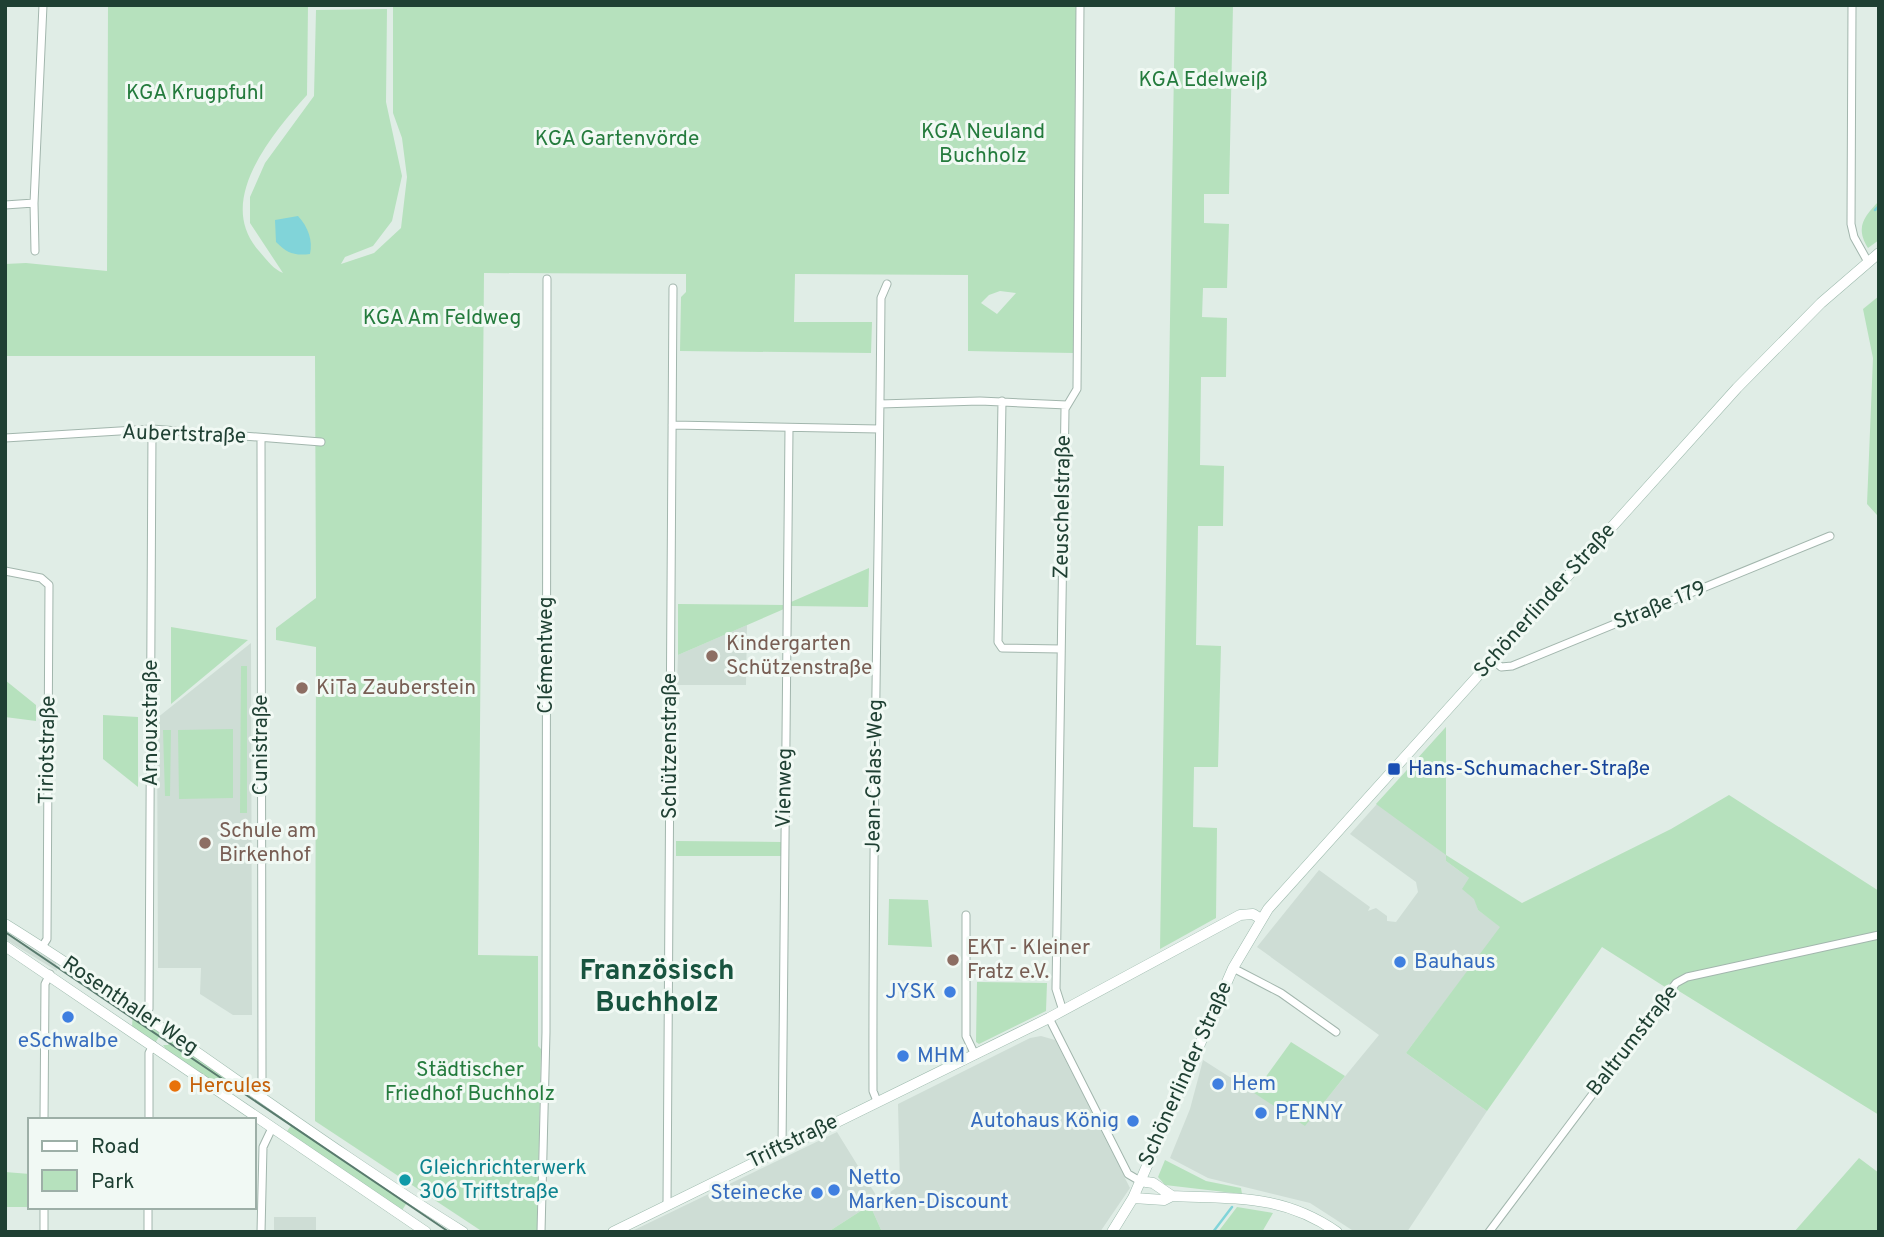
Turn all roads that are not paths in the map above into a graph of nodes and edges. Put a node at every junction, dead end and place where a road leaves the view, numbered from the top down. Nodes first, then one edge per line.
1 (43, 5) edge
2 (1080, 5) edge
3 (1852, 5) edge
4 (34, 203) junction
5 (5, 205) edge
6 (35, 251) dead end
7 (1879, 253) edge
8 (1868, 262) junction
9 (547, 279) dead end
10 (887, 284) dead end
11 (673, 288) dead end
12 (1002, 401) junction
13 (880, 404) junction
14 (1067, 405) junction
15 (672, 425) junction
16 (152, 429) junction
17 (789, 429) junction
18 (879, 429) junction
19 (5, 438) edge
20 (261, 438) junction
21 (321, 442) dead end
22 (1830, 536) dead end
23 (5, 571) edge
24 (1061, 649) junction
25 (1492, 659) junction
26 (966, 915) dead end
27 (1261, 919) junction
28 (5, 924) edge
29 (1879, 935) edge
30 (5, 946) edge
31 (42, 947) junction
32 (1233, 968) junction
33 (50, 974) junction
34 (1063, 1011) junction
35 (144, 1015) junction
36 (1049, 1018) junction
37 (1336, 1032) dead end
38 (153, 1045) junction
39 (975, 1055) junction
40 (254, 1092) junction
41 (877, 1101) junction
42 (243, 1108) junction
43 (282, 1111) junction
44 (44, 1118) edge
45 (149, 1118) edge
46 (272, 1128) junction
47 (782, 1148) junction
48 (1140, 1181) junction
49 (1172, 1196) junction
50 (1133, 1198) junction
51 (667, 1204) junction
52 (44, 1209) edge
53 (148, 1209) edge
54 (44, 1232) edge
55 (148, 1232) edge
56 (261, 1232) edge
57 (426, 1232) edge
58 (463, 1232) edge
59 (541, 1232) edge
60 (613, 1232) edge
61 (1112, 1232) edge
62 (1338, 1232) edge
63 (1489, 1232) edge

1 - 4 street
2 - 14 street, Zeuschelstraße
3 - 8 street
4 - 5 street
4 - 6 street
7 - 8 main road, Schönerlinder Straße
8 - 25 main road, Schönerlinder Straße
9 - 59 street, Clémentweg
10 - 13 street, Jean-Calas-Weg
11 - 15 street, Schützenstraße
12 - 13 street
12 - 14 street
12 - 24 street
13 - 18 street, Jean-Calas-Weg
14 - 24 street, Zeuschelstraße
15 - 17 street
15 - 51 street, Schützenstraße
16 - 19 street, Aubertstraße
16 - 20 street, Aubertstraße
16 - 35 street, Arnouxstraße
17 - 18 street
17 - 47 street, Vienweg
18 - 41 street, Jean-Calas-Weg
20 - 21 street, Aubertstraße
20 - 40 street, Cunistraße
22 - 25 street, Straße 179
23 - 31 street, Tiriotstraße
24 - 34 street, Zeuschelstraße
25 - 27 main road, Schönerlinder Straße
26 - 39 street
27 - 32 main road, Schönerlinder Straße
27 - 34 main road, Triftstraße
28 - 31 main road, Rosenthaler Weg
29 - 63 street, Baltrumstraße
30 - 33 main road, Rosenthaler Weg
31 - 35 main road, Rosenthaler Weg
32 - 37 street, Schönerlinder Straße
32 - 48 main road, Schönerlinder Straße
33 - 38 main road, Rosenthaler Weg
33 - 44 street
34 - 36 main road, Triftstraße
35 - 40 main road, Rosenthaler Weg
36 - 39 main road, Triftstraße
36 - 48 street
38 - 42 main road, Rosenthaler Weg
38 - 45 street
39 - 41 main road, Triftstraße
40 - 42 main road
40 - 43 main road, Rosenthaler Weg
41 - 47 main road, Triftstraße
42 - 46 main road, Rosenthaler Weg
43 - 46 main road
43 - 58 main road, Rosenthaler Weg
46 - 56 street
46 - 57 main road, Rosenthaler Weg
47 - 51 main road, Triftstraße
48 - 49 main road
48 - 50 main road, Schönerlinder Straße
49 - 50 main road
49 - 62 main road
50 - 61 main road, Schönerlinder Straße
51 - 60 main road, Triftstraße
52 - 54 street
53 - 55 street

